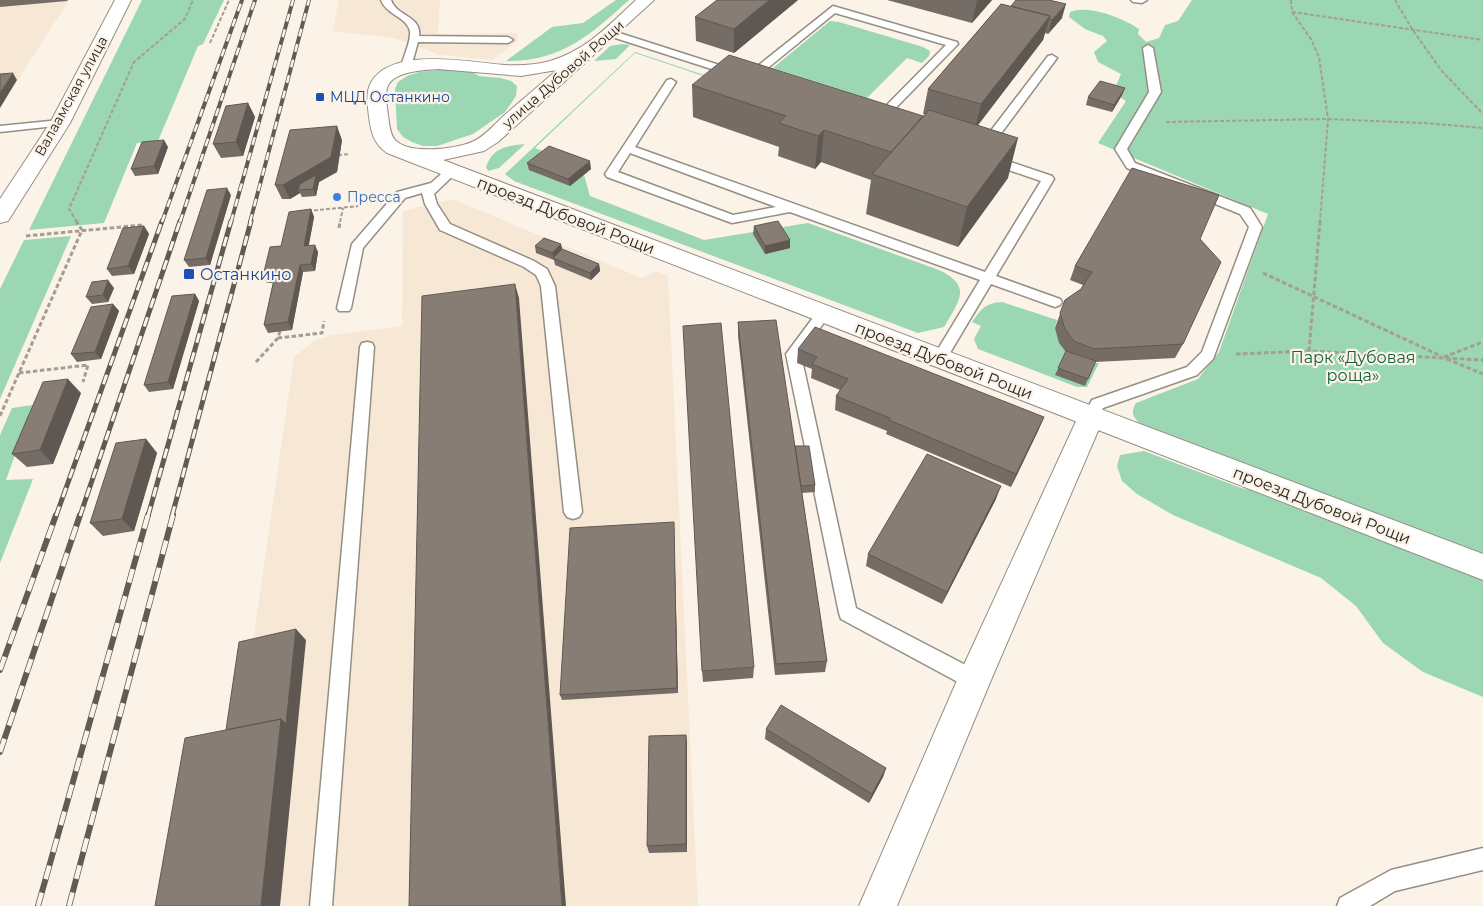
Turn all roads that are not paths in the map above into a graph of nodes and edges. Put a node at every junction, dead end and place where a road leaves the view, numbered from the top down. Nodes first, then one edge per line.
1 (123, 0) edge
2 (386, 0) edge
3 (646, 0) edge
4 (1136, 0) edge
5 (1142, 0) edge
6 (610, 33) junction
7 (414, 39) junction
8 (508, 40) dead end
9 (1148, 48) dead end
10 (590, 51) junction
11 (1052, 58) dead end
12 (406, 67) junction
13 (670, 82) dead end
14 (877, 121) edge
15 (60, 123) junction
16 (0, 129) edge
17 (480, 147) junction
18 (627, 148) junction
19 (405, 153) junction
20 (974, 154) joint
21 (452, 171) junction
22 (483, 183) junction
23 (432, 187) junction
24 (791, 208) junction
25 (0, 216) edge
26 (987, 277) junction
27 (1055, 302) dead end
28 (344, 308) dead end
29 (823, 314) junction
30 (367, 346) dead end
31 (939, 358) junction
32 (1091, 417) junction
33 (573, 512) dead end
34 (1483, 567) edge
35 (974, 680) junction
36 (1483, 859) edge
37 (321, 906) edge
38 (878, 906) edge
39 (1348, 906) edge

1 - 15 street, Валаамская улица
2 - 7 lane
3 - 6 street, улица Дубовой Рощи
4 - 5 lane
6 - 10 street, улица Дубовой Рощи
6 - 14 lane
7 - 8 lane
7 - 12 lane
9 - 32 lane
10 - 12 street
10 - 17 street, улица Дубовой Рощи
11 - 20 lane
12 - 19 street, проезд Дубовой Рощи
13 - 18 lane
15 - 16 lane
15 - 25 street, Валаамская улица
17 - 19 street
17 - 22 street
18 - 24 lane
18 - 24 lane
19 - 21 street, проезд Дубовой Рощи
20 - 26 lane
21 - 22 street, проезд Дубовой Рощи
21 - 23 lane
22 - 29 street, проезд Дубовой Рощи
23 - 28 lane
23 - 33 lane
24 - 26 lane
26 - 27 lane
26 - 31 lane
29 - 31 street, проезд Дубовой Рощи
29 - 35 lane
30 - 37 lane
31 - 32 street, проезд Дубовой Рощи
32 - 34 street, проезд Дубовой Рощи
32 - 35 street
35 - 38 street
36 - 39 lane

